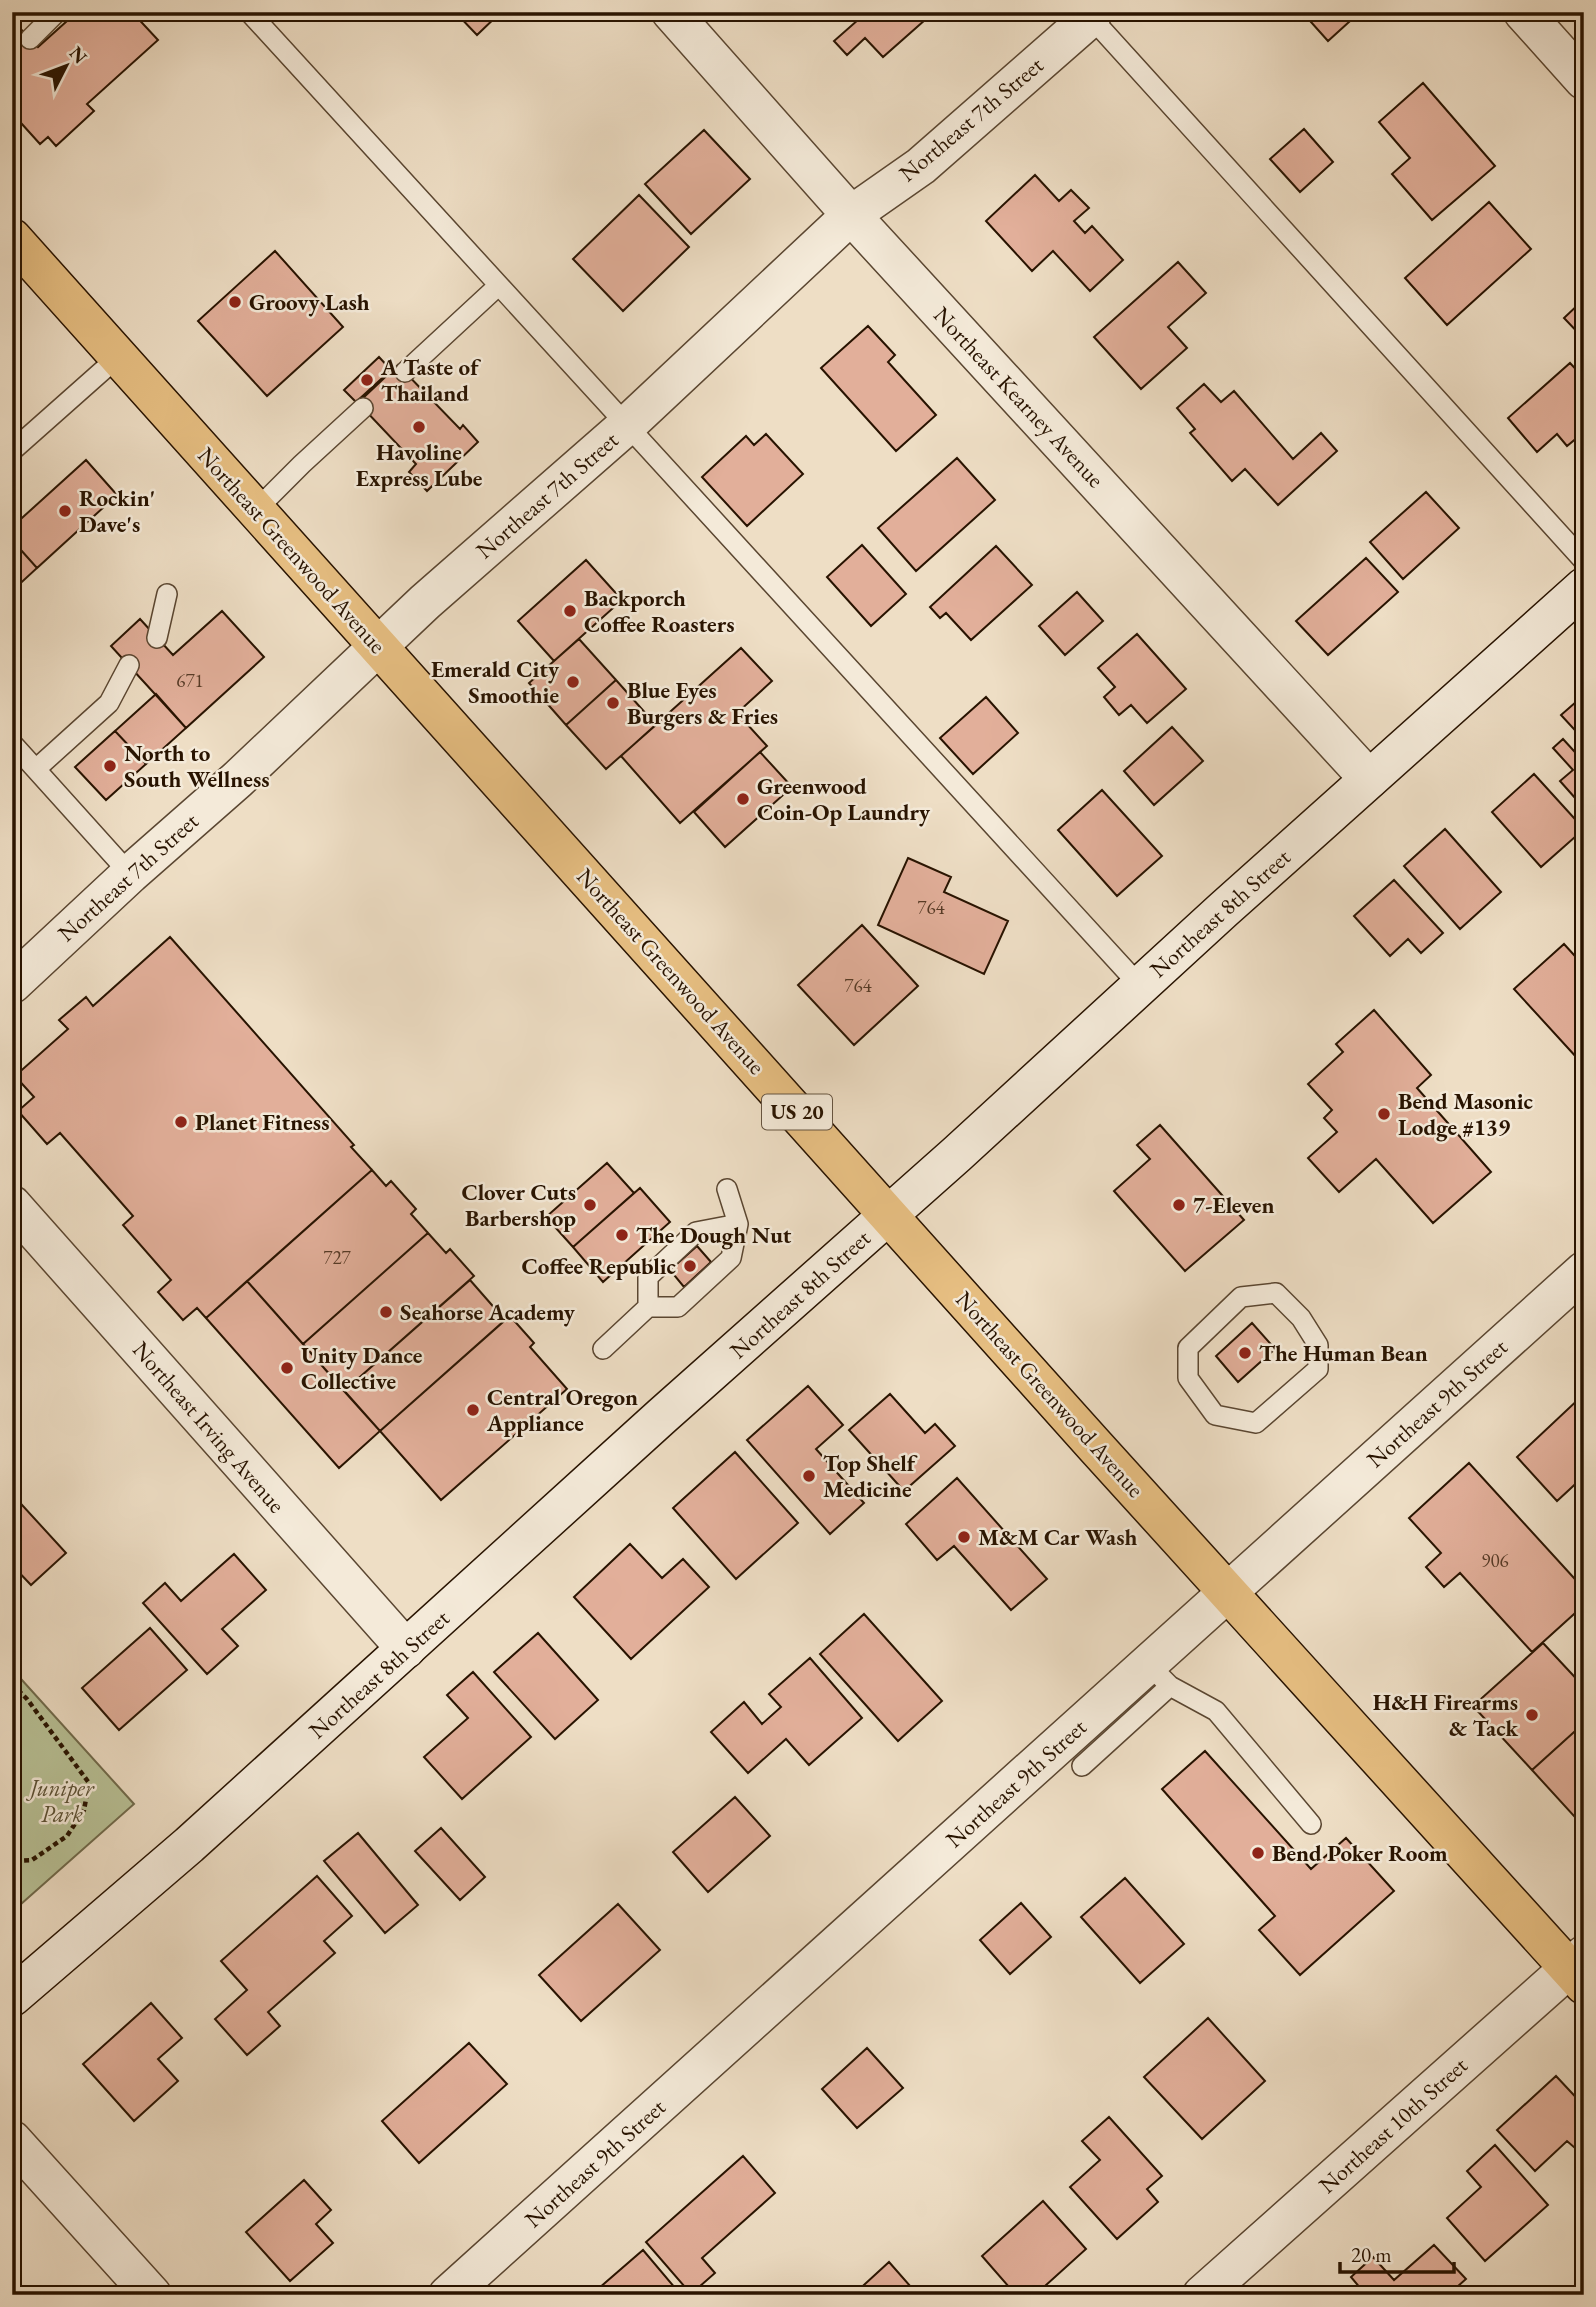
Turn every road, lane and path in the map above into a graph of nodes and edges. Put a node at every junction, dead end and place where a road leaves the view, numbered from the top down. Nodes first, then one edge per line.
1 (57, 12) edge
2 (249, 12) edge
3 (671, 12) edge
4 (1523, 12) edge
5 (1089, 15) edge
6 (30, 39) dead end
7 (1584, 79) edge
8 (851, 215) junction
9 (12, 238) edge
10 (498, 286) junction
11 (118, 357) junction
12 (405, 372) dead end
13 (363, 408) dead end
14 (626, 426) junction
15 (12, 451) edge
16 (256, 510) junction
17 (1584, 561) edge
18 (1584, 587) edge
19 (167, 594) dead end
20 (157, 638) dead end
21 (377, 645) junction
22 (129, 665) dead end
23 (12, 743) edge
24 (36, 769) junction
25 (1369, 779) junction
26 (130, 874) junction
27 (12, 984) edge
28 (1140, 986) junction
29 (727, 1189) dead end
30 (12, 1205) edge
31 (889, 1214) junction
32 (738, 1224) junction
33 (1584, 1271) edge
34 (648, 1307) junction
35 (603, 1349) dead end
36 (1318, 1369) joint
37 (1227, 1591) junction
38 (406, 1649) junction
39 (1159, 1675) junction
40 (12, 1684) edge
41 (1082, 1766) dead end
42 (1311, 1824) dead end
43 (12, 1861) edge
44 (1579, 1969) edge
45 (12, 1997) edge
46 (12, 2140) edge
47 (152, 2295) edge
48 (448, 2295) edge
49 (1202, 2295) edge

1 - 6 lane
2 - 10 lane
3 - 8 street, Northeast Kearney Avenue
4 - 7 street
5 - 8 street, Northeast 7th Street
5 - 17 lane
8 - 14 street, Northeast 7th Street
8 - 25 street, Northeast Kearney Avenue
9 - 11 main road, Northeast Greenwood Avenue / US 20
10 - 12 lane
10 - 14 lane
11 - 15 lane
11 - 16 main road, Northeast Greenwood Avenue / US 20
13 - 16 lane
14 - 21 street, Northeast 7th Street
14 - 28 lane
16 - 21 main road, Northeast Greenwood Avenue / US 20
18 - 25 street, Northeast 8th Street
19 - 20 lane
21 - 26 street, Northeast 7th Street
21 - 31 main road, Northeast Greenwood Avenue / US 20
22 - 24 lane
23 - 24 lane
24 - 26 lane
25 - 28 street, Northeast 8th Street
26 - 27 street, Northeast 7th Street
28 - 31 street, Northeast 8th Street
29 - 32 lane
30 - 38 street, Northeast Irving Avenue
31 - 37 main road, Northeast Greenwood Avenue / US 20
31 - 38 street, Northeast 8th Street
32 - 34 lane
32 - 34 lane
33 - 37 street, Northeast 9th Street
34 - 35 lane
36 - 36 lane
37 - 39 street, Northeast 9th Street
37 - 44 main road, Northeast Greenwood Avenue / US 20
38 - 45 street, Northeast 8th Street
39 - 41 lane
39 - 42 lane
39 - 48 street, Northeast 9th Street
40 - 43 path
44 - 49 street, Northeast 10th Street
46 - 47 street

